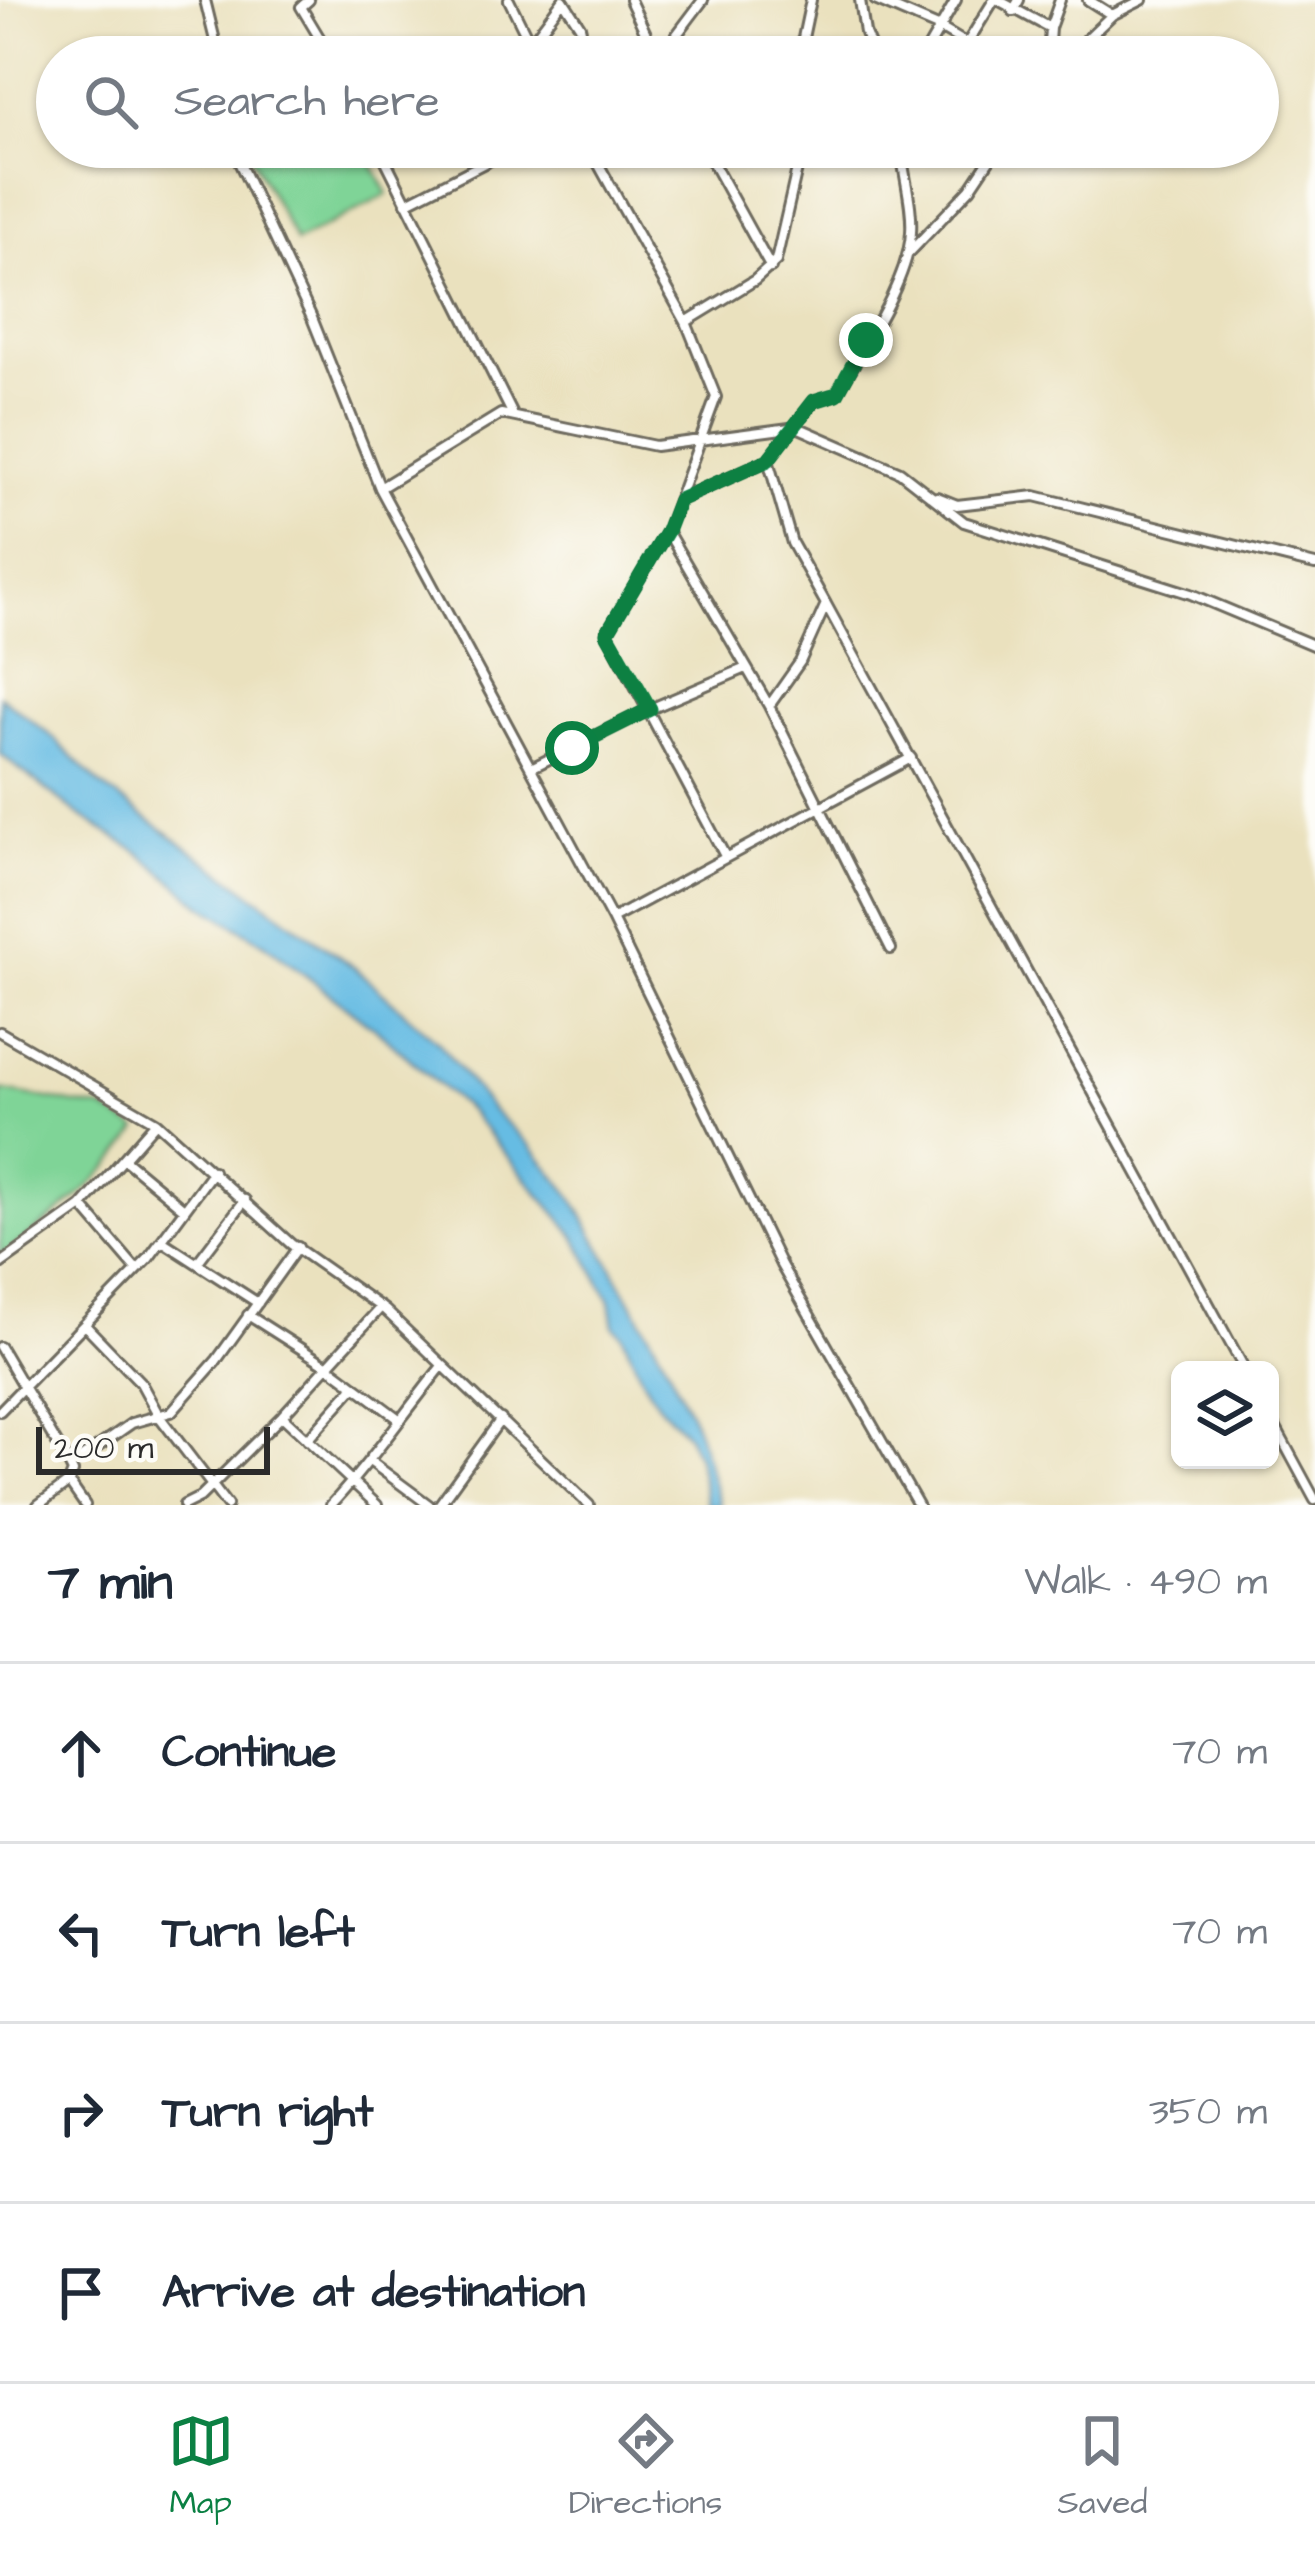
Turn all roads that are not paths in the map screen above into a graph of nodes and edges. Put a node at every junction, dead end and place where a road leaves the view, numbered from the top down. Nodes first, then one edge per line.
1 (205, 0) edge
2 (309, 0) edge
3 (509, 0) edge
4 (563, 0) edge
5 (630, 0) edge
6 (703, 0) edge
7 (811, 0) edge
8 (860, 0) edge
9 (875, 0) edge
10 (901, 0) edge
11 (956, 0) edge
12 (996, 0) edge
13 (1019, 0) edge
14 (1060, 0) edge
15 (1088, 0) edge
16 (1142, 0) edge
17 (896, 11) junction
18 (1013, 11) junction
19 (1112, 15) junction
20 (940, 28) junction
21 (1050, 28) junction
22 (214, 36) edge
23 (318, 36) edge
24 (526, 36) edge
25 (536, 36) edge
26 (582, 36) edge
27 (648, 36) edge
28 (675, 36) edge
29 (803, 36) edge
30 (866, 36) edge
31 (935, 36) edge
32 (951, 36) edge
33 (977, 36) edge
34 (1049, 36) edge
35 (1090, 36) edge
36 (242, 168) edge
37 (389, 168) edge
38 (474, 168) edge
39 (602, 168) edge
40 (716, 168) edge
41 (798, 168) edge
42 (904, 168) edge
43 (984, 168) edge
44 (406, 202) junction
45 (907, 255) junction
46 (771, 268) junction
47 (686, 322) junction
48 (512, 413) junction
49 (797, 428) junction
50 (702, 442) junction
51 (768, 460) junction
52 (380, 488) junction
53 (926, 493) junction
54 (679, 500) junction
55 (667, 531) junction
56 (1315, 566) edge
57 (826, 604) junction
58 (1315, 646) edge
59 (746, 668) junction
60 (769, 706) junction
61 (650, 709) junction
62 (911, 758) junction
63 (533, 767) junction
64 (821, 806) junction
65 (724, 856) junction
66 (612, 919) junction
67 (891, 949) dead end
68 (0, 1032) edge
69 (156, 1122) junction
70 (125, 1160) junction
71 (213, 1171) junction
72 (245, 1200) junction
73 (82, 1206) junction
74 (184, 1210) junction
75 (162, 1241) junction
76 (298, 1247) junction
77 (197, 1262) junction
78 (0, 1264) edge
79 (137, 1270) junction
80 (258, 1303) junction
81 (381, 1307) junction
82 (248, 1315) junction
83 (86, 1325) junction
84 (0, 1347) edge
85 (1239, 1361) edge
86 (328, 1366) junction
87 (442, 1366) junction
88 (355, 1386) junction
89 (26, 1388) junction
90 (0, 1411) edge
91 (159, 1416) junction
92 (282, 1416) junction
93 (399, 1419) junction
94 (501, 1419) junction
95 (1279, 1434) edge
96 (307, 1440) junction
97 (371, 1462) junction
98 (70, 1466) junction
99 (69, 1482) junction
100 (350, 1484) junction
101 (210, 1487) junction
102 (1315, 1500) edge
103 (38, 1505) edge
104 (85, 1505) edge
105 (184, 1505) edge
106 (227, 1505) edge
107 (331, 1505) edge
108 (377, 1505) edge
109 (430, 1505) edge
110 (439, 1505) edge
111 (590, 1505) edge
112 (918, 1505) edge

1 - 22 street
2 - 23 street
3 - 24 street
4 - 25 street
4 - 26 street
5 - 27 street
6 - 28 street
7 - 29 street
8 - 30 street
9 - 17 street
10 - 17 street
11 - 20 street
12 - 18 street
12 - 33 street
13 - 18 street
14 - 21 street
15 - 19 street
16 - 19 street
17 - 20 street
18 - 21 street
19 - 35 street
20 - 31 street
20 - 32 street
21 - 34 street
36 - 52 street
37 - 44 street
38 - 44 street
39 - 47 street
40 - 46 street
41 - 46 street
42 - 45 street
43 - 45 street
44 - 48 street
45 - 49 street
46 - 47 street
47 - 50 street
48 - 50 street
48 - 52 street
49 - 50 street
49 - 51 street
49 - 53 street
50 - 54 street
51 - 54 street
51 - 57 street
52 - 63 street
53 - 56 street
53 - 58 street
54 - 55 street
55 - 59 street
55 - 61 street
57 - 60 street
57 - 62 street
59 - 60 street
59 - 61 street
60 - 64 street
61 - 63 street
61 - 65 street
62 - 64 street
62 - 85 street
63 - 66 street
64 - 65 street
64 - 67 street
65 - 66 street
66 - 112 street
68 - 69 street
69 - 70 street
69 - 71 street
70 - 73 street
70 - 74 street
71 - 72 street
71 - 74 street
72 - 76 street
72 - 77 street
73 - 78 street
73 - 79 street
74 - 75 street
75 - 77 street
75 - 79 street
76 - 80 street
76 - 81 street
77 - 80 street
79 - 83 street
80 - 82 street
81 - 86 street
81 - 87 street
82 - 86 street
82 - 91 street
83 - 89 street
83 - 91 street
84 - 89 street
86 - 88 street
86 - 92 street
87 - 93 street
87 - 94 street
88 - 93 street
88 - 96 street
89 - 90 street
89 - 98 street
91 - 98 street
91 - 101 street
92 - 96 street
92 - 101 street
93 - 97 street
94 - 110 street
94 - 111 street
95 - 102 street
96 - 100 street
97 - 100 street
97 - 109 street
98 - 99 street
99 - 103 street
99 - 104 street
100 - 107 street
100 - 108 street
101 - 105 street
101 - 106 street

